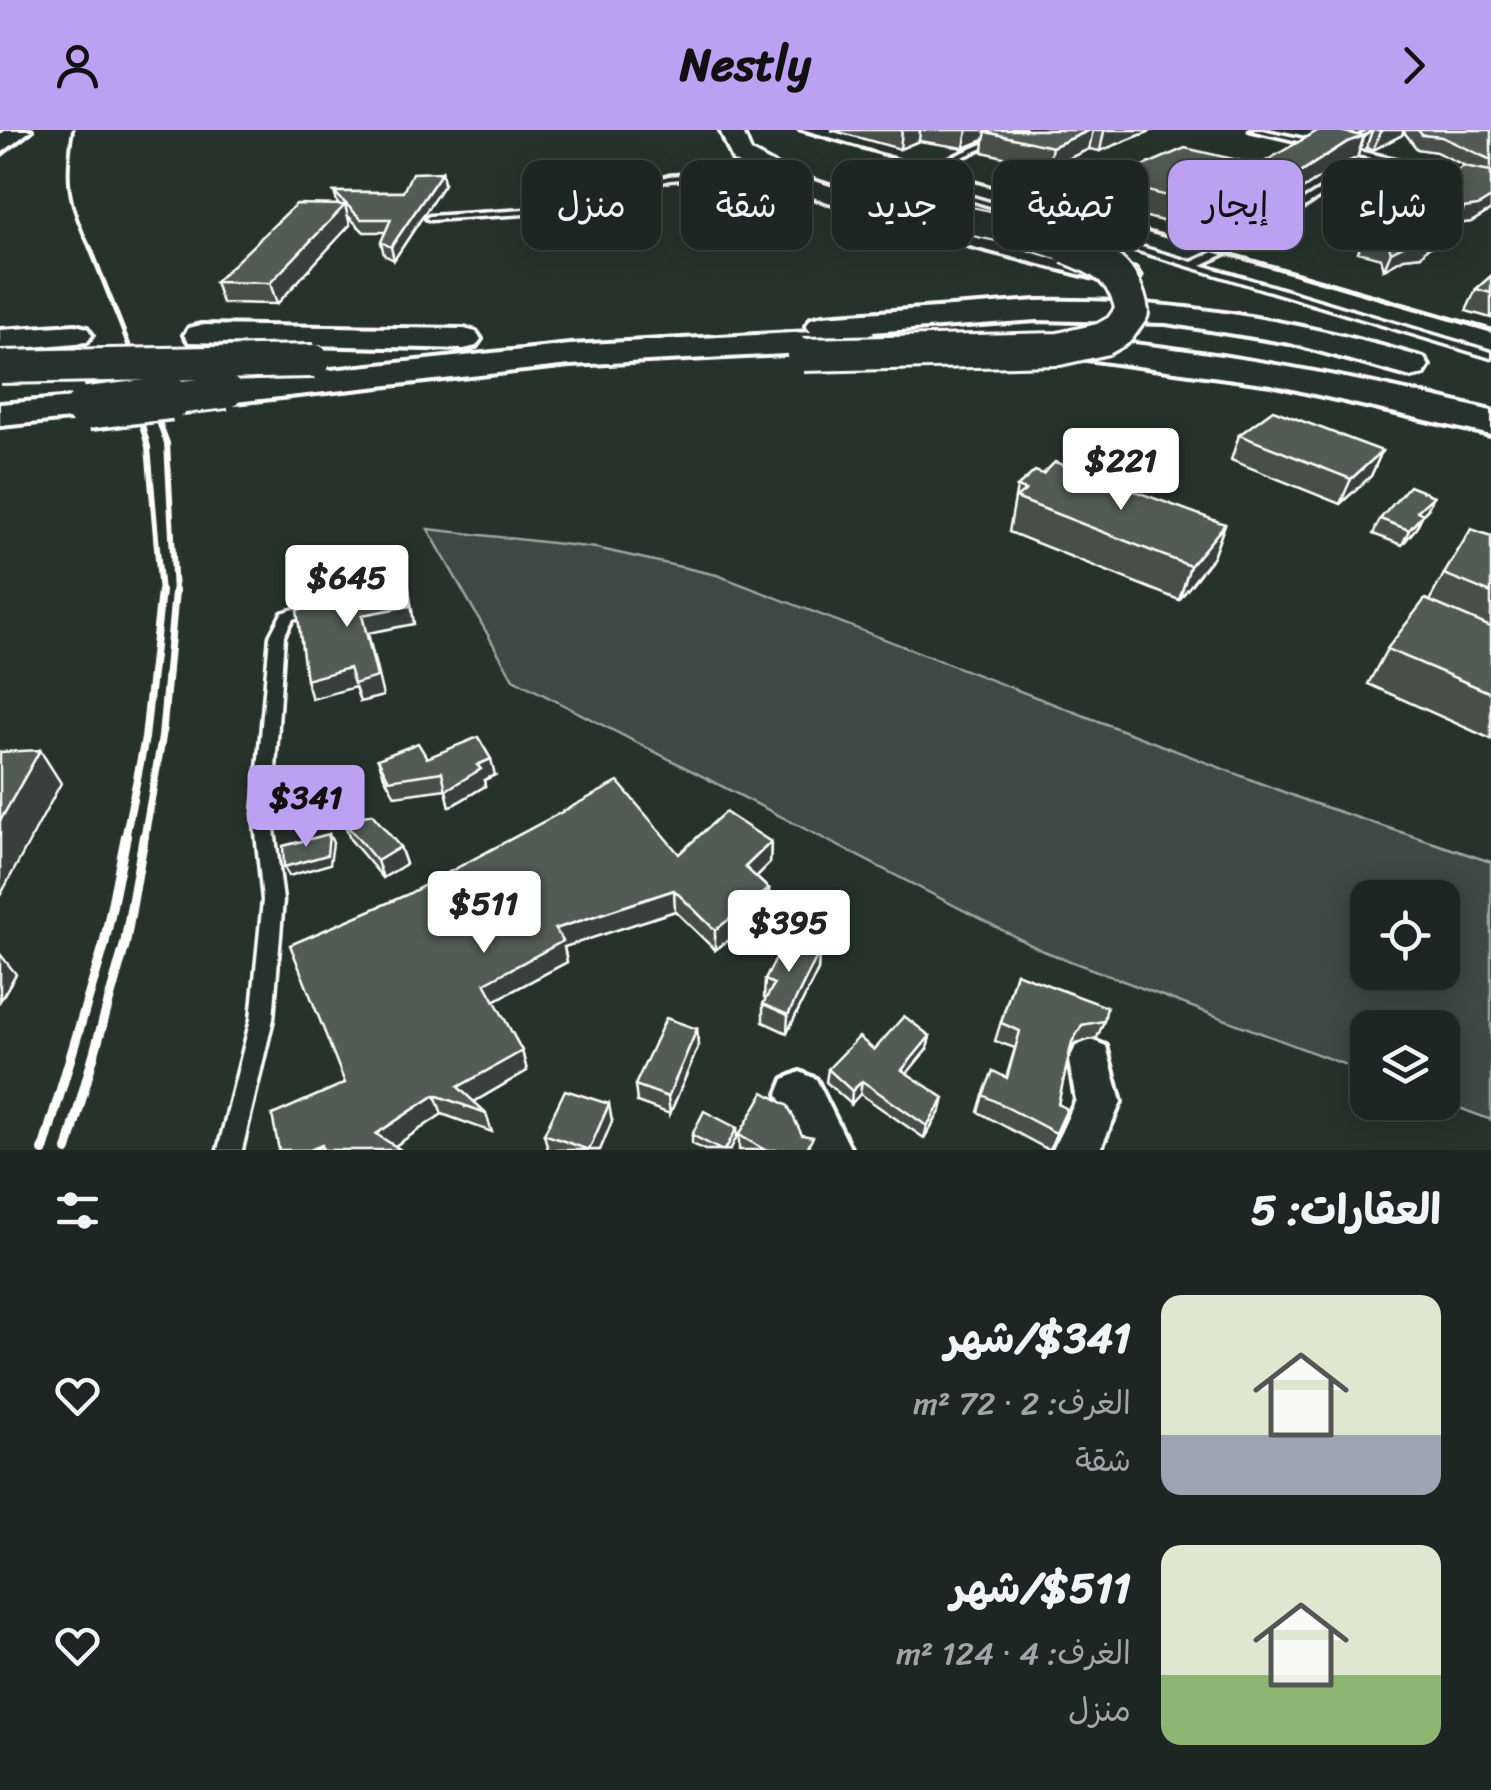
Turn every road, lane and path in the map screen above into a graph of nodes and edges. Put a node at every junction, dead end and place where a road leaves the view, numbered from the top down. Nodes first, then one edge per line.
1 (20, 130) edge
2 (731, 130) edge
3 (1021, 130) edge
4 (1253, 130) edge
5 (1361, 144) edge
6 (0, 147) edge
7 (1348, 151) junction
8 (1377, 157) junction
9 (749, 160) edge
10 (681, 178) edge
11 (1491, 182) edge
12 (812, 185) edge
13 (812, 187) edge
14 (812, 189) edge
15 (430, 218) dead end
16 (1191, 266) junction
17 (0, 326) edge
18 (834, 326) junction
19 (67, 335) junction
20 (676, 336) junction
21 (0, 340) edge
22 (1491, 354) edge
23 (570, 355) junction
24 (0, 366) edge
25 (1411, 366) junction
26 (1491, 395) edge
27 (0, 417) edge
28 (1491, 423) edge
29 (326, 606) edge
30 (1091, 1061) dead end
31 (800, 1094) dead end
32 (230, 1150) edge
33 (828, 1150) edge
34 (1076, 1150) edge

1 - 6 highway
2 - 9 main road
3 - 16 lane
4 - 7 lane
5 - 7 lane
7 - 8 lane
8 - 11 lane
8 - 16 lane
10 - 15 lane
12 - 23 highway, bridge
13 - 25 highway
14 - 18 highway
16 - 22 lane
17 - 19 highway
18 - 20 highway
18 - 25 highway
19 - 20 highway
19 - 21 highway
20 - 24 highway, bridge
23 - 27 highway, bridge
23 - 28 highway
25 - 26 highway
29 - 32 lane
30 - 34 street
31 - 33 street

